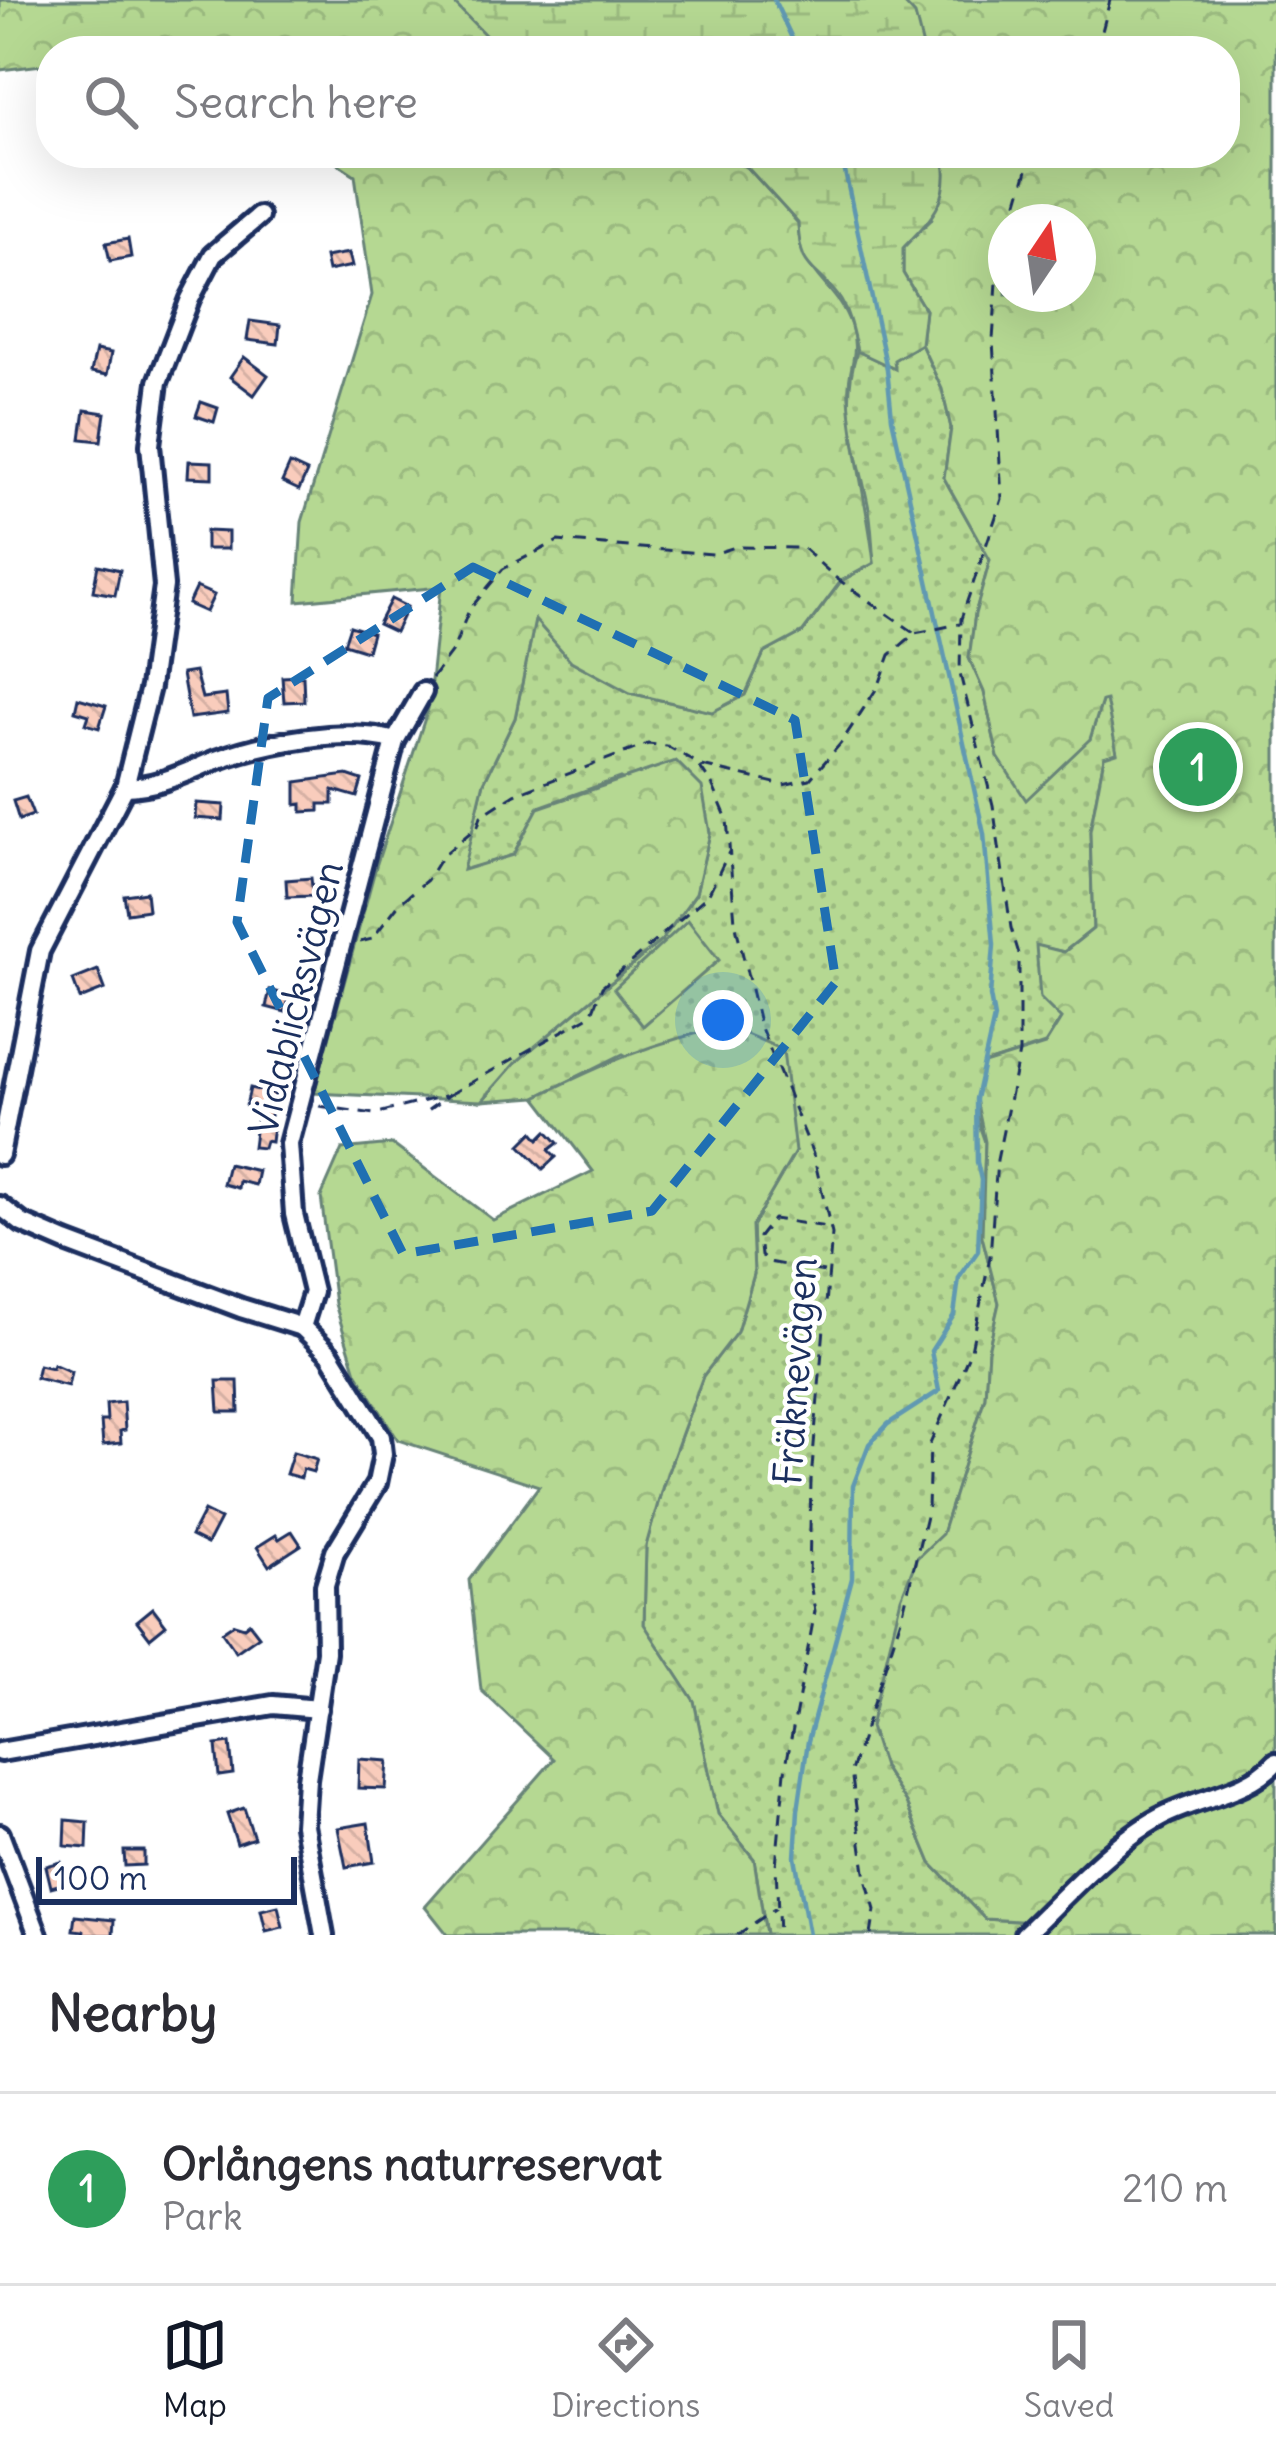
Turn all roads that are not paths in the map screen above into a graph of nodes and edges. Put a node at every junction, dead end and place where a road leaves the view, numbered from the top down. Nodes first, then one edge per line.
1 (259, 217) dead end
2 (423, 692) road end
3 (395, 741) junction
4 (125, 787) junction
5 (0, 1154) edge
6 (0, 1206) edge
7 (302, 1327) junction
8 (318, 1709) junction
9 (0, 1752) edge
10 (1276, 1762) edge
11 (0, 1834) edge
12 (38, 1935) edge
13 (324, 1935) edge
14 (1024, 1935) edge

1 - 4 street
2 - 3 street, Vidablicksvägen
3 - 4 street
3 - 7 street, Vidablicksvägen
4 - 5 street
6 - 7 street
7 - 8 street
8 - 9 street
8 - 13 street
10 - 14 street
11 - 12 street

